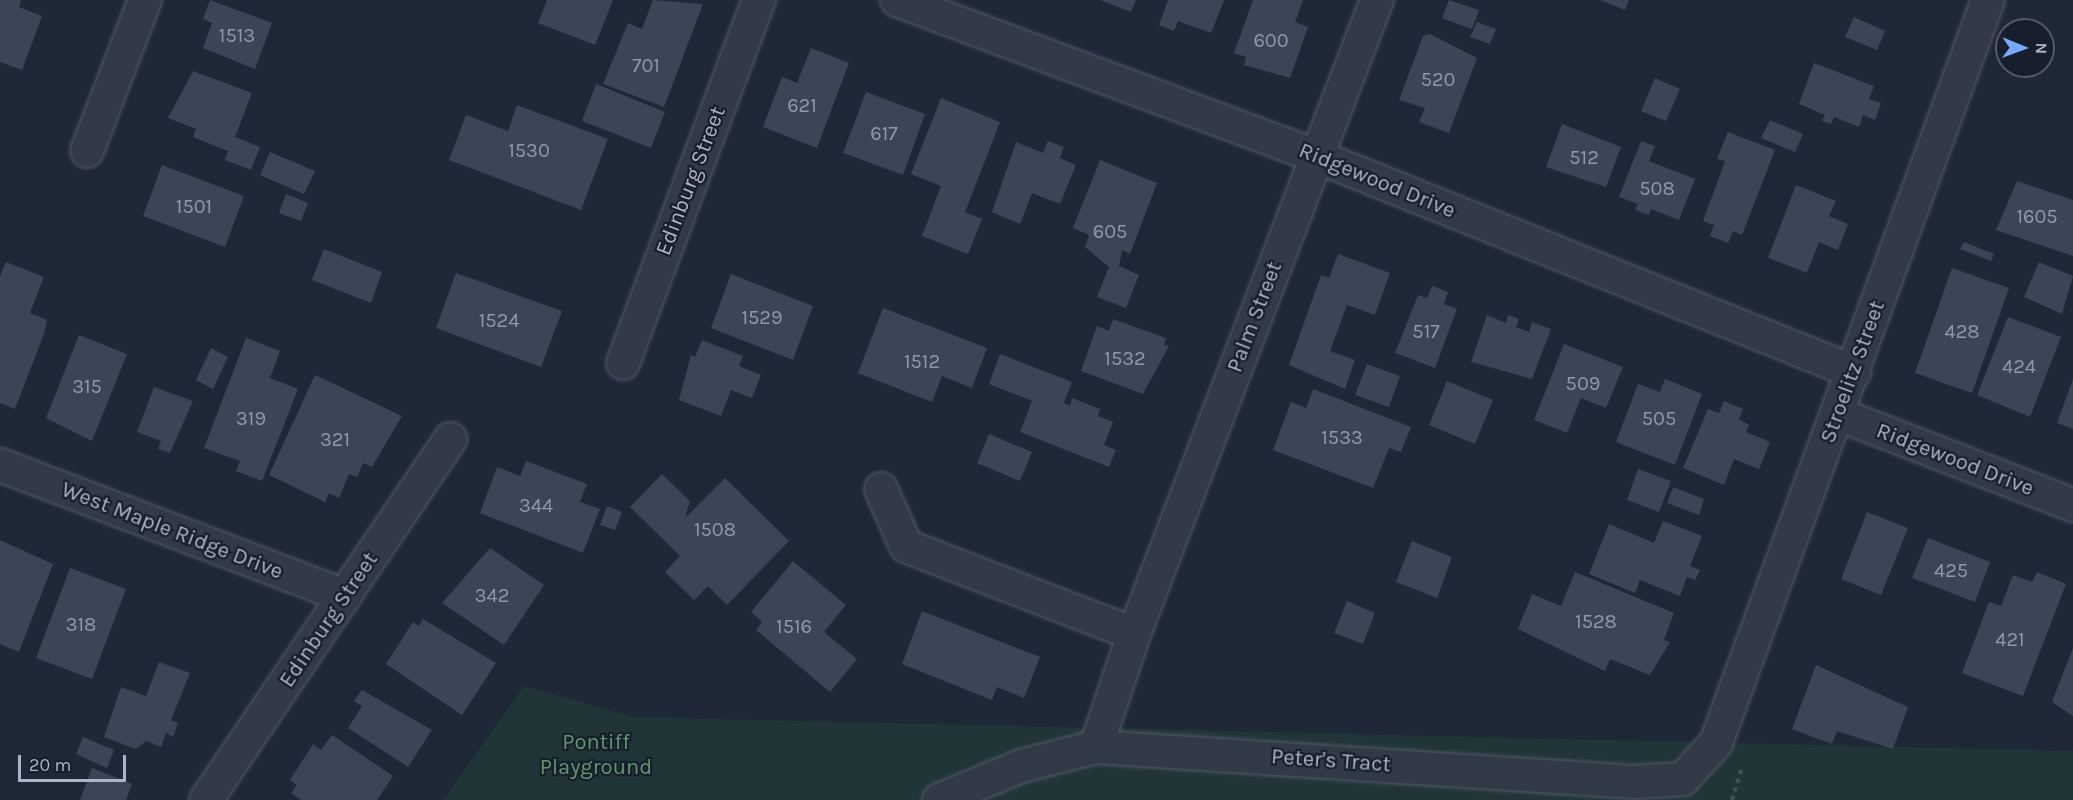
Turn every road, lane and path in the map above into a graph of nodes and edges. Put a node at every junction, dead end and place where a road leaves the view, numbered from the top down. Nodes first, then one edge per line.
1 (145, 0) edge
2 (759, 0) edge
3 (897, 0) edge
4 (1377, 0) edge
5 (1988, 0) edge
6 (87, 151) dead end
7 (1316, 156) junction
8 (623, 363) dead end
9 (1854, 372) junction
10 (1838, 414) junction
11 (450, 439) dead end
12 (0, 465) edge
13 (881, 489) dead end
14 (2073, 505) edge
15 (345, 596) junction
16 (1134, 634) junction
17 (1716, 743) joint
18 (1096, 747) junction
19 (207, 800) edge
20 (939, 800) edge

1 - 6 street
2 - 8 street, Edinburg Street
3 - 7 street, Ridgewood Drive
4 - 7 street, Palm Street
5 - 9 street, Stroelitz Street
7 - 9 street, Ridgewood Drive
7 - 16 street, Palm Street
9 - 10 street, Stroelitz Street
10 - 14 street, Ridgewood Drive
10 - 17 street, Stroelitz Street
11 - 15 street, Edinburg Street
12 - 15 street, West Maple Ridge Drive
13 - 16 street
15 - 19 street, Edinburg Street
16 - 18 street, Palm Street
17 - 18 street, Peter's Tract
18 - 20 street, Peter's Tract

